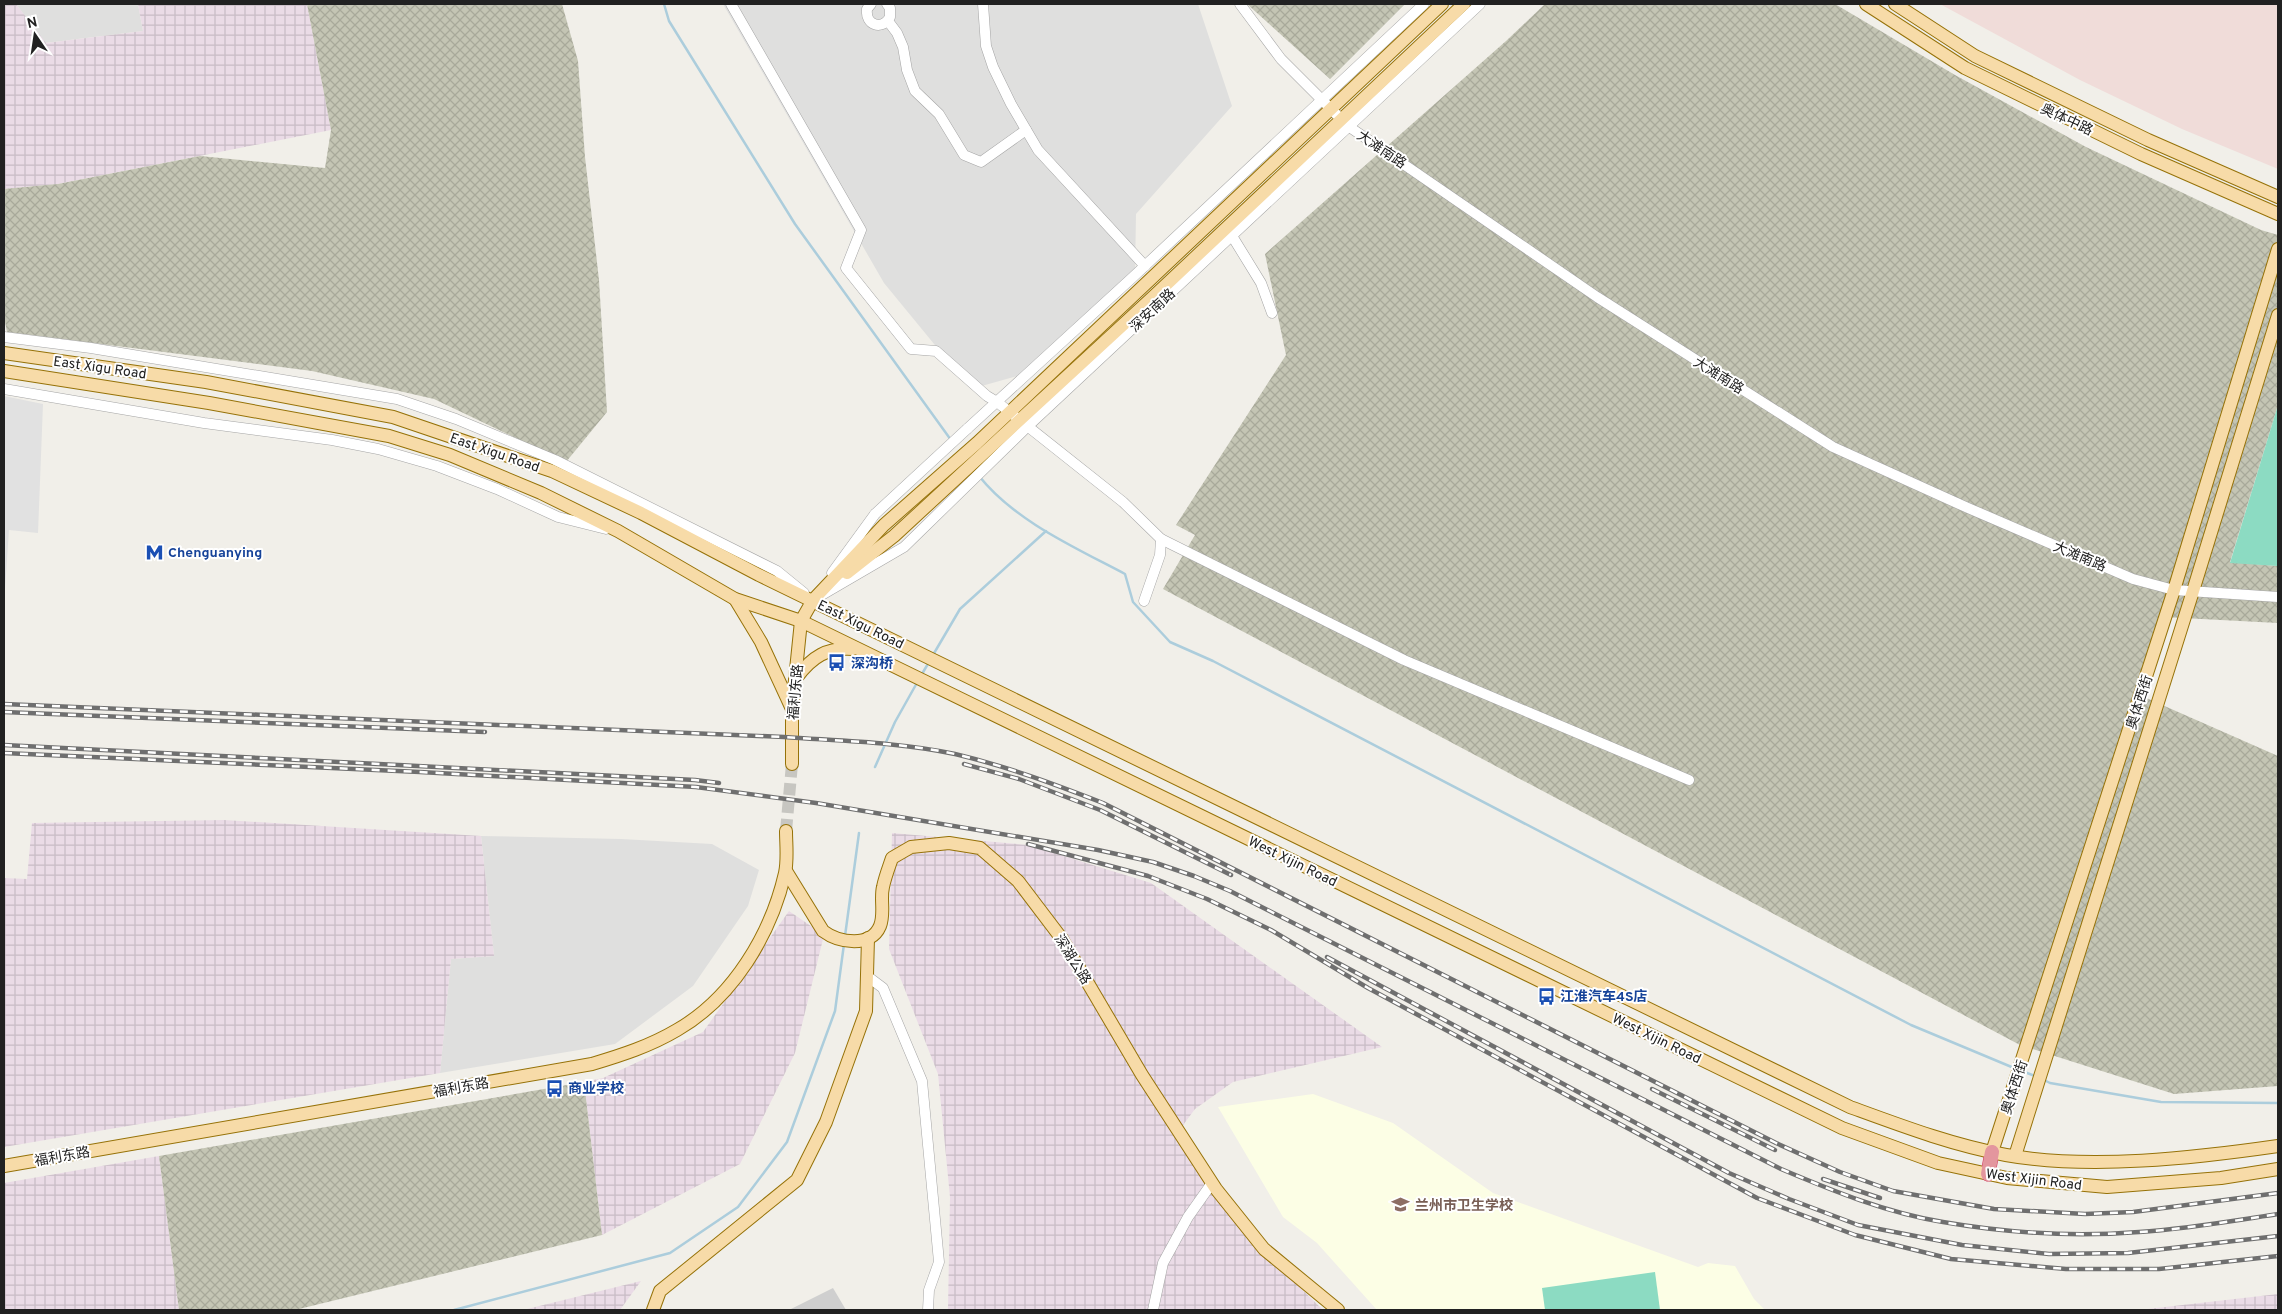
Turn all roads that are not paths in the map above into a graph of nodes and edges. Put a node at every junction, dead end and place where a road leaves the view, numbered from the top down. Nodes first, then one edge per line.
1 (731, 4) edge
2 (869, 4) edge
3 (887, 4) edge
4 (984, 4) edge
5 (1240, 4) edge
6 (1424, 4) edge
7 (1442, 4) edge
8 (1464, 4) edge
9 (1480, 4) edge
10 (1866, 4) edge
11 (1895, 4) edge
12 (888, 22) junction
13 (2003, 70) junction
14 (1998, 85) junction
15 (1326, 105) junction
16 (1344, 123) junction
17 (1026, 130) junction
18 (2278, 197) edge
19 (2278, 214) edge
20 (1229, 231) junction
21 (2278, 249) edge
22 (1145, 266) junction
23 (1272, 313) dead end
24 (2278, 315) edge
25 (4, 337) edge
26 (4, 353) edge
27 (4, 371) edge
28 (4, 389) edge
29 (997, 402) junction
30 (1019, 420) junction
31 (985, 452) junction
32 (618, 531) junction
33 (1160, 539) junction
34 (2174, 590) junction
35 (2194, 591) junction
36 (2278, 597) edge
37 (735, 599) junction
38 (813, 600) junction
39 (1144, 601) dead end
40 (801, 621) junction
41 (857, 649) junction
42 (949, 667) joint
43 (797, 677) junction
44 (937, 687) joint
45 (792, 709) junction
46 (792, 764) tunnel mouth
47 (1689, 780) dead end
48 (786, 830) tunnel mouth
49 (786, 871) junction
50 (868, 938) junction
51 (867, 976) junction
52 (2278, 1146) edge
53 (1992, 1152) junction
54 (2015, 1156) junction
55 (4, 1166) edge
56 (2278, 1169) edge
57 (1988, 1174) junction
58 (1212, 1183) junction
59 (653, 1310) edge
60 (928, 1310) edge
61 (1154, 1310) edge
62 (1338, 1310) edge

1 - 29 street
2 - 12 street
3 - 12 street
4 - 17 street
5 - 15 street, 大滩南路
6 - 15 street, 深安南路
7 - 15 main road, 深安南路
8 - 16 main road, 深安南路
9 - 16 street, 深安南路
10 - 14 main road, 奥体中路
11 - 13 main road, 奥体中路
12 - 17 street
13 - 14 street
13 - 18 main road, 奥体中路
14 - 19 main road, 奥体中路
15 - 16 street, 大滩南路
15 - 22 street, 深安南路
15 - 30 main road, 深安南路
16 - 20 main road, 深安南路
16 - 34 street, 大滩南路
17 - 22 street
20 - 23 street
20 - 30 main road, 深安南路
21 - 34 main road, 奥体西街
22 - 29 street, 深安南路
24 - 35 main road, 奥体西街
25 - 38 street
26 - 38 main road, East Xigu Road
27 - 32 main road, East Xigu Road
28 - 32 street
29 - 30 street
29 - 38 street, 深安南路, bridge
30 - 31 main road, 深安南路
30 - 33 street
31 - 38 main road, 深安南路
31 - 38 main road, 深安南路
31 - 38 street, 深安南路
32 - 37 main road, East Xigu Road
33 - 39 street
33 - 47 street
34 - 35 street, 大滩南路
34 - 53 main road, 奥体西街
35 - 36 street, 大滩南路
35 - 54 main road, 奥体西街
37 - 40 main road, East Xigu Road
37 - 45 main road
38 - 40 main road
38 - 42 main road, East Xigu Road
40 - 41 main road, East Xigu Road
40 - 43 main road, 福利东路
41 - 43 main road
41 - 44 main road, East Xigu Road
42 - 53 main road, West Xijin Road
43 - 45 main road, 福利东路
44 - 57 main road, West Xijin Road
45 - 46 main road, 福利东路
48 - 49 main road, 福利东路
49 - 50 main road
49 - 55 main road, 福利东路
50 - 51 main road
50 - 58 main road, 深湖公路
51 - 59 main road
51 - 60 street
52 - 54 main road, West Xijin Road
53 - 54 main road, West Xijin Road
53 - 57 highway
56 - 57 main road, West Xijin Road
58 - 61 street
58 - 62 main road, 深湖公路

